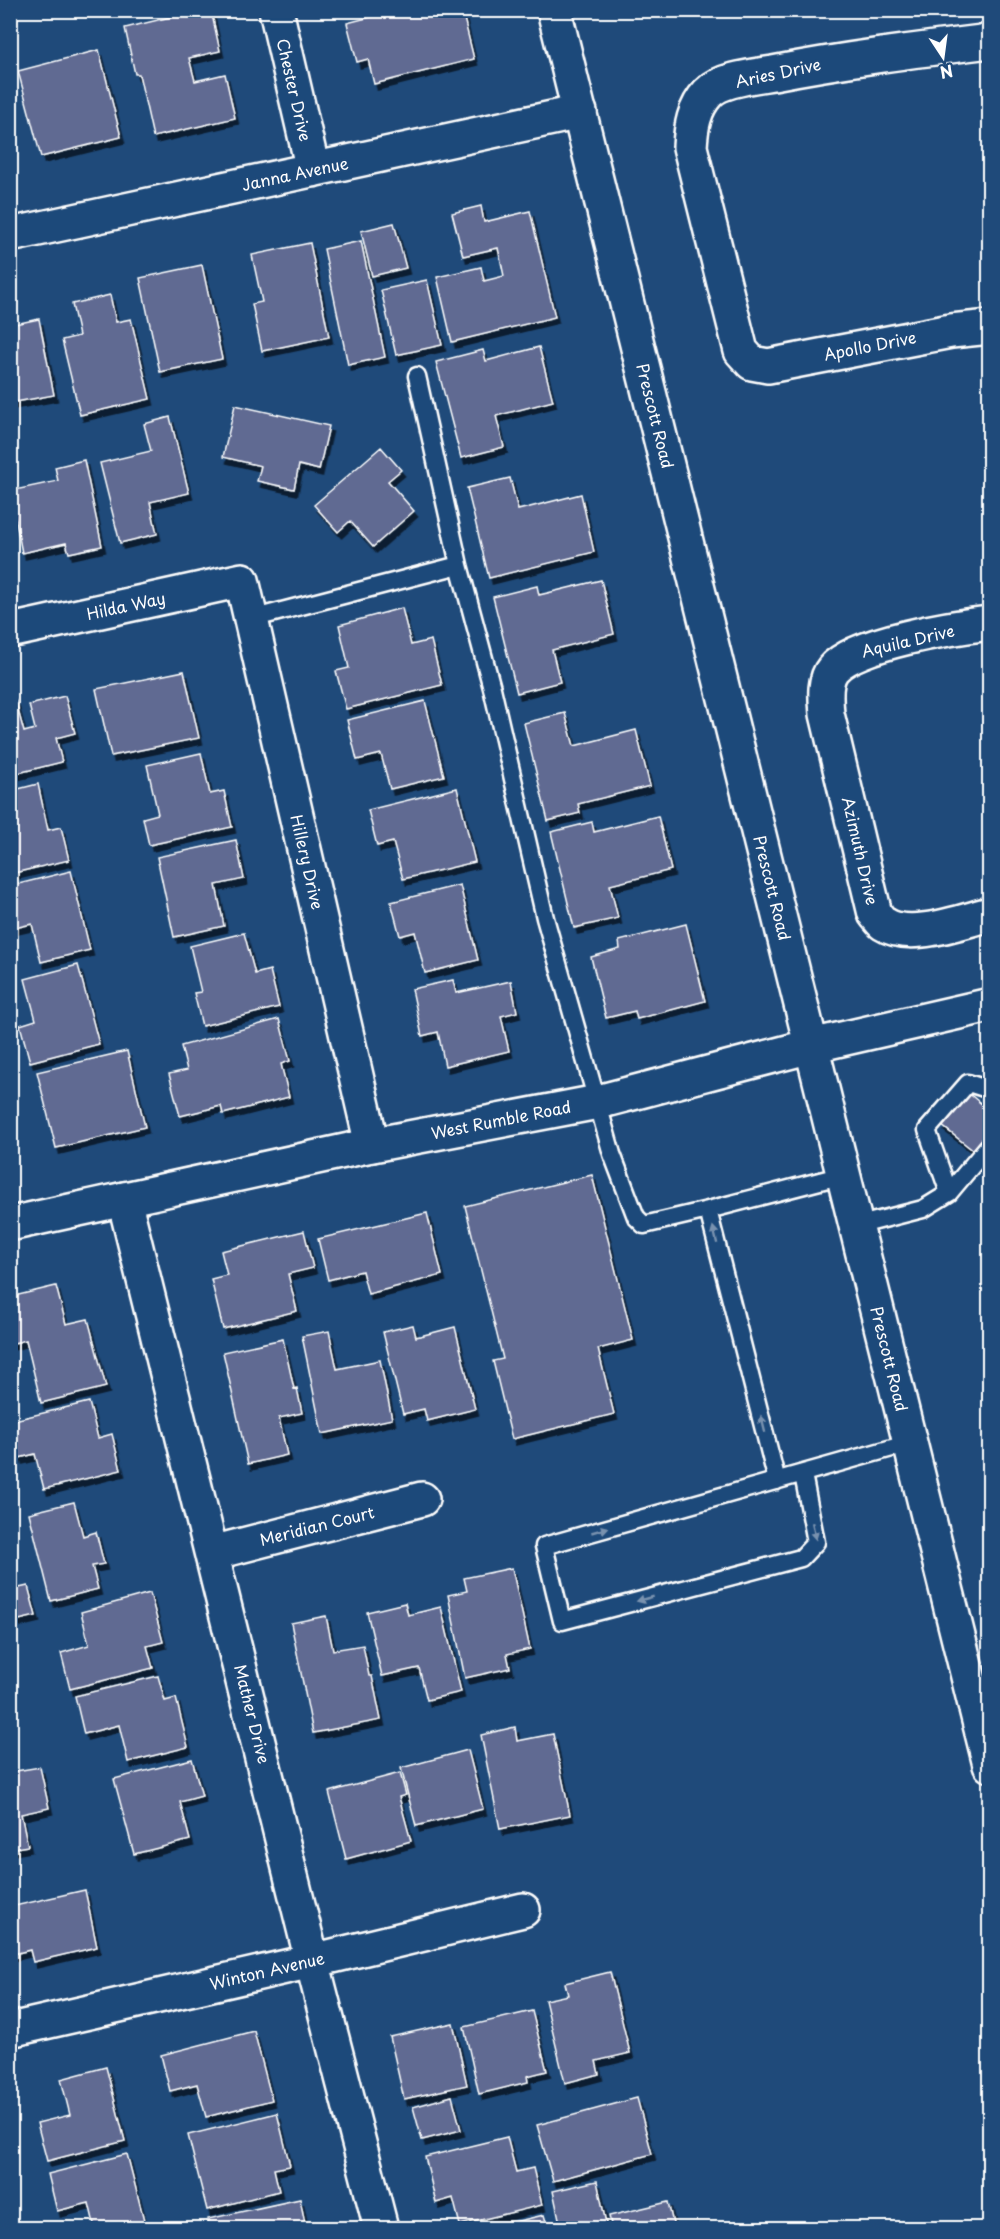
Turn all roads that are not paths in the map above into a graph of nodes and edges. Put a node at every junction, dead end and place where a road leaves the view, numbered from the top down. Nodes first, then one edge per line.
1 (276, 10) edge
2 (554, 10) edge
3 (990, 41) edge
4 (580, 112) junction
5 (313, 170) junction
6 (10, 234) edge
7 (990, 327) edge
8 (752, 363) joint
9 (417, 375) dead end
10 (459, 565) junction
11 (242, 580) joint
12 (251, 619) junction
13 (990, 623) edge
14 (10, 631) edge
15 (832, 670) joint
16 (990, 914) edge
17 (990, 1005) edge
18 (811, 1046) junction
19 (990, 1090) edge
20 (598, 1102) junction
21 (990, 1144) edge
22 (372, 1145) junction
23 (843, 1175) junction
24 (950, 1193) junction
25 (124, 1199) junction
26 (708, 1210) junction
27 (10, 1224) edge
28 (856, 1226) junction
29 (910, 1443) junction
30 (803, 1474) junction
31 (777, 1481) junction
32 (422, 1499) dead end
33 (212, 1552) junction
34 (990, 1765) edge
35 (523, 1910) dead end
36 (312, 1961) junction
37 (10, 2030) edge
38 (381, 2229) edge

1 - 5 street, Chester Drive
2 - 4 street, Prescott Road
3 - 8 street, Aries Drive
4 - 5 street, Janna Avenue
4 - 18 street, Prescott Road
5 - 6 street, Janna Avenue
7 - 8 street, Apollo Drive
9 - 10 lane
10 - 12 lane
10 - 20 lane
11 - 12 street, Hillery Drive
11 - 14 street, Hilda Way
12 - 22 street, Hillery Drive
13 - 15 street, Aquila Drive
15 - 16 street, Azimuth Drive
17 - 18 street, West Rumble Road
18 - 20 street, West Rumble Road
18 - 23 street, Prescott Road
19 - 24 lane
20 - 22 street, West Rumble Road
20 - 26 lane
21 - 24 lane
22 - 25 street, West Rumble Road
23 - 26 lane
23 - 28 street, Prescott Road
24 - 28 lane
25 - 27 street, West Rumble Road
25 - 33 street, Mather Drive
31 -> 26 lane
28 - 29 street, Prescott Road
29 - 30 lane
29 - 34 street, Prescott Road
30 - 31 lane
30 -> 31 lane
32 - 33 street, Meridian Court
33 - 36 street, Mather Drive
35 - 36 street, Winton Avenue
36 - 37 street, Winton Avenue
36 - 38 street, Mather Drive

